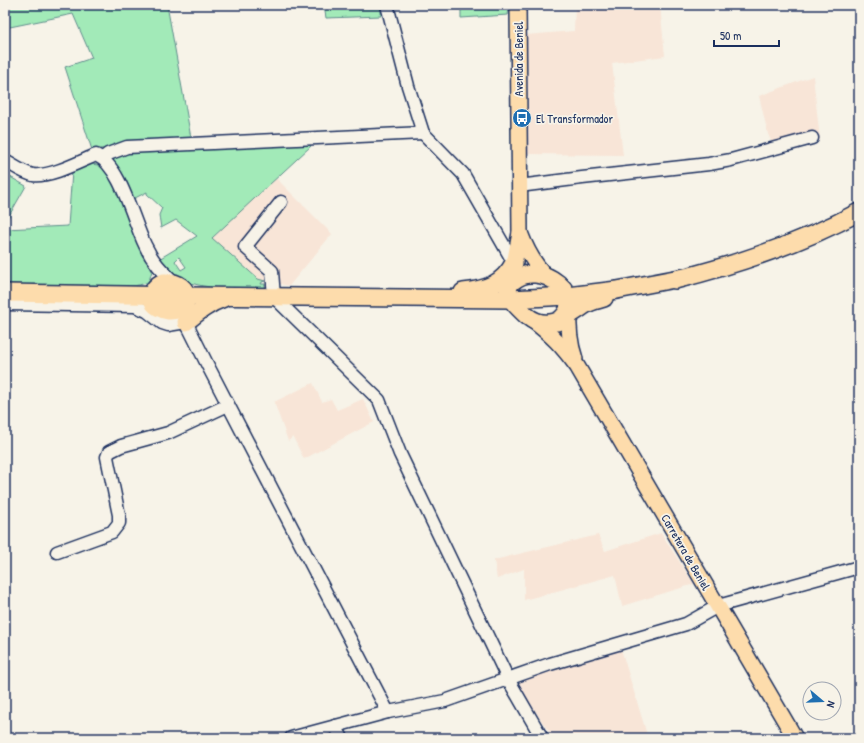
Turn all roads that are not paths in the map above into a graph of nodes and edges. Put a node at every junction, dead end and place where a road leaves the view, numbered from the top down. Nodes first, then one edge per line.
1 (387, 5) edge
2 (518, 5) edge
3 (423, 133) junction
4 (812, 138) dead end
5 (103, 158) junction
6 (5, 161) edge
7 (519, 186) junction
8 (281, 202) dead end
9 (859, 212) edge
10 (520, 233) junction
11 (547, 277) junction
12 (685, 277) junction
13 (513, 279) junction
14 (153, 291) junction
15 (182, 292) junction
16 (5, 293) edge
17 (230, 296) junction
18 (274, 297) junction
19 (396, 298) junction
20 (5, 304) edge
21 (568, 313) junction
22 (532, 320) junction
23 (186, 322) junction
24 (577, 366) junction
25 (228, 405) junction
26 (57, 552) dead end
27 (859, 567) edge
28 (718, 606) junction
29 (508, 679) junction
30 (388, 712) junction
31 (335, 726) junction
32 (291, 738) edge
33 (342, 738) edge
34 (542, 738) edge
35 (794, 738) edge

1 - 3 street
2 - 7 main road, Avenida de Beniel
3 - 5 street
3 - 13 street
4 - 7 street
5 - 6 street
5 - 14 street
7 - 10 main road, Avenida de Beniel
8 - 18 street
9 - 12 highway
10 - 11 main road
10 - 13 main road
11 - 12 highway
11 - 13 highway
11 - 21 highway
12 - 21 highway
13 - 19 highway
13 - 21 highway
13 - 22 highway
14 - 15 highway
14 - 15 street
14 - 16 highway
14 - 23 street
15 - 17 highway
15 - 23 street
17 - 18 highway
17 - 23 highway
18 - 19 highway
18 - 29 street
19 - 22 highway
20 - 23 street
21 - 22 highway
21 - 24 main road
22 - 24 main road
23 - 25 street
24 - 28 main road, Carretera de Beniel
25 - 26 street
25 - 30 street
27 - 28 street
28 - 29 street
28 - 35 main road, Carretera de Beniel
29 - 30 street
29 - 34 street
30 - 31 street
31 - 32 street
31 - 33 street

